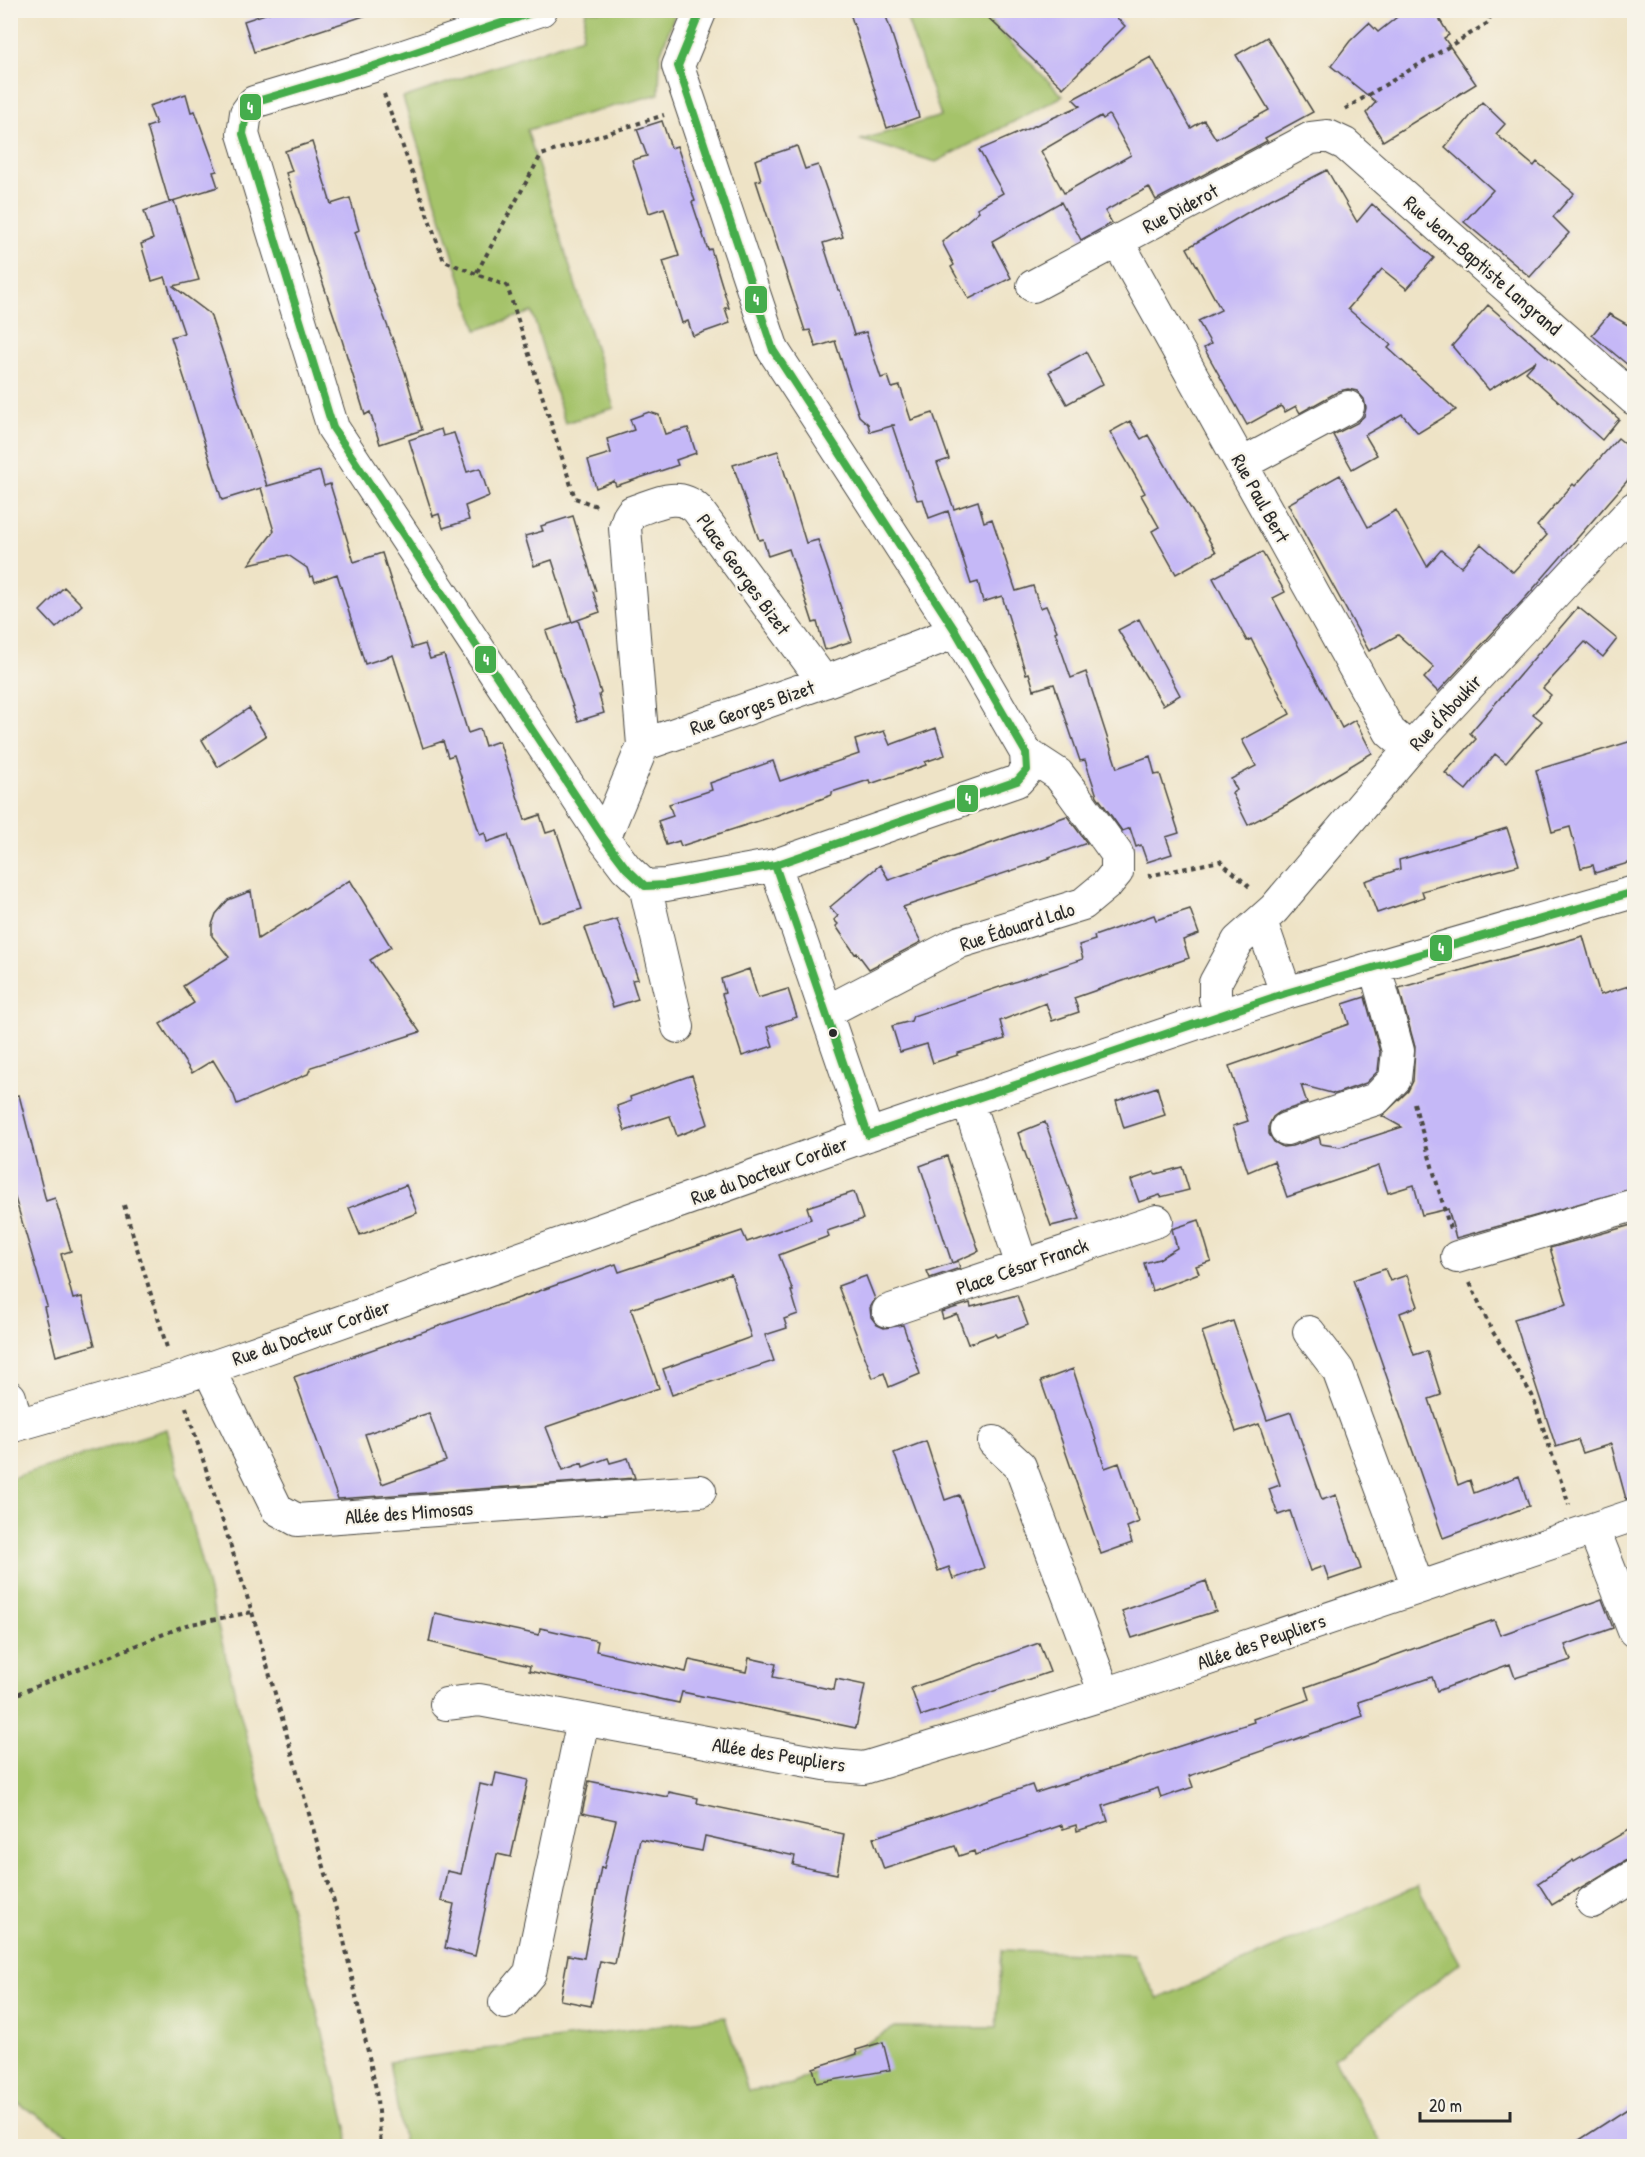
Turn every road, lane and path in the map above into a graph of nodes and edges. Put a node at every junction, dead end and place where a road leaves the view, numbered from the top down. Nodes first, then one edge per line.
1 (541, 10) edge
2 (701, 10) edge
3 (1492, 10) edge
4 (374, 66) junction
5 (692, 106) junction
6 (1328, 136) junction
7 (1118, 242) junction
8 (477, 272) junction
9 (1033, 286) dead end
10 (1635, 399) edge
11 (1348, 407) dead end
12 (1242, 464) junction
13 (1635, 508) edge
14 (628, 518) junction
15 (956, 632) junction
16 (824, 682) junction
17 (643, 745) junction
18 (1410, 749) junction
19 (1026, 753) junction
20 (604, 839) junction
21 (775, 865) junction
22 (1231, 869) dead end
23 (1117, 872) junction
24 (645, 886) junction
25 (1635, 892) edge
26 (1261, 921) junction
27 (1375, 967) junction
28 (1286, 993) junction
29 (826, 1012) junction
30 (1220, 1015) junction
31 (678, 1027) dead end
32 (1395, 1079) junction
33 (968, 1102) junction
34 (1286, 1129) dead end
35 (868, 1135) junction
36 (123, 1205) dead end
37 (1635, 1205) edge
38 (1157, 1221) dead end
39 (1457, 1257) junction
40 (1022, 1266) junction
41 (888, 1311) dead end
42 (1308, 1332) dead end
43 (208, 1368) junction
44 (177, 1379) junction
45 (13, 1416) edge
46 (994, 1442) dead end
47 (700, 1491) dead end
48 (1635, 1515) edge
49 (1586, 1532) junction
50 (1418, 1587) junction
51 (252, 1612) junction
52 (1635, 1631) edge
53 (1105, 1694) junction
54 (10, 1697) edge
55 (446, 1704) dead end
56 (583, 1720) junction
57 (1635, 1876) edge
58 (1592, 1902) dead end
59 (505, 2003) dead end
60 (381, 2146) edge

1 - 4 street
2 - 5 street
3 - 6 path
4 - 8 path
4 - 20 street
5 - 8 path
5 - 15 street
6 - 7 street, Rue Diderot
6 - 10 street, Rue Jean-Baptiste Langrand
7 - 9 street, Rue Diderot
7 - 12 street, Rue Paul Bert
8 - 14 path
11 - 12 street
12 - 18 street, Rue Paul Bert
13 - 18 street, Rue d'Aboukir
14 - 16 street, Place Georges Bizet
14 - 17 street
15 - 16 street, Rue Georges Bizet
15 - 19 street
16 - 17 street, Rue Georges Bizet
17 - 20 street
18 - 26 street, Rue d'Aboukir
19 - 21 street
19 - 23 street
20 - 24 street
21 - 24 street
21 - 29 street
22 - 23 path
23 - 29 street, Rue Édouard Lalo
24 - 31 street
25 - 27 street, Rue du Docteur Cordier
26 - 28 street
26 - 30 street, Rue d'Aboukir
27 - 28 street, Rue du Docteur Cordier
27 - 32 street
28 - 30 street, Rue du Docteur Cordier
29 - 35 street
30 - 33 street, Rue du Docteur Cordier
32 - 34 street
32 - 39 path
33 - 35 street, Rue du Docteur Cordier
33 - 40 street
35 - 43 street, Rue du Docteur Cordier
36 - 44 path
37 - 39 street
38 - 40 street, Place César Franck
39 - 49 path
40 - 41 street, Place César Franck
42 - 50 street
43 - 44 street, Rue du Docteur Cordier
43 - 47 street, Allée des Mimosas
44 - 45 street, Rue du Docteur Cordier
44 - 51 path
46 - 53 street
48 - 49 street, Allée des Peupliers
49 - 50 street, Allée des Peupliers
49 - 52 street
50 - 53 street, Allée des Peupliers
51 - 54 path
51 - 60 path
53 - 56 street, Allée des Peupliers
55 - 56 street, Allée des Peupliers
56 - 59 street
57 - 58 street

